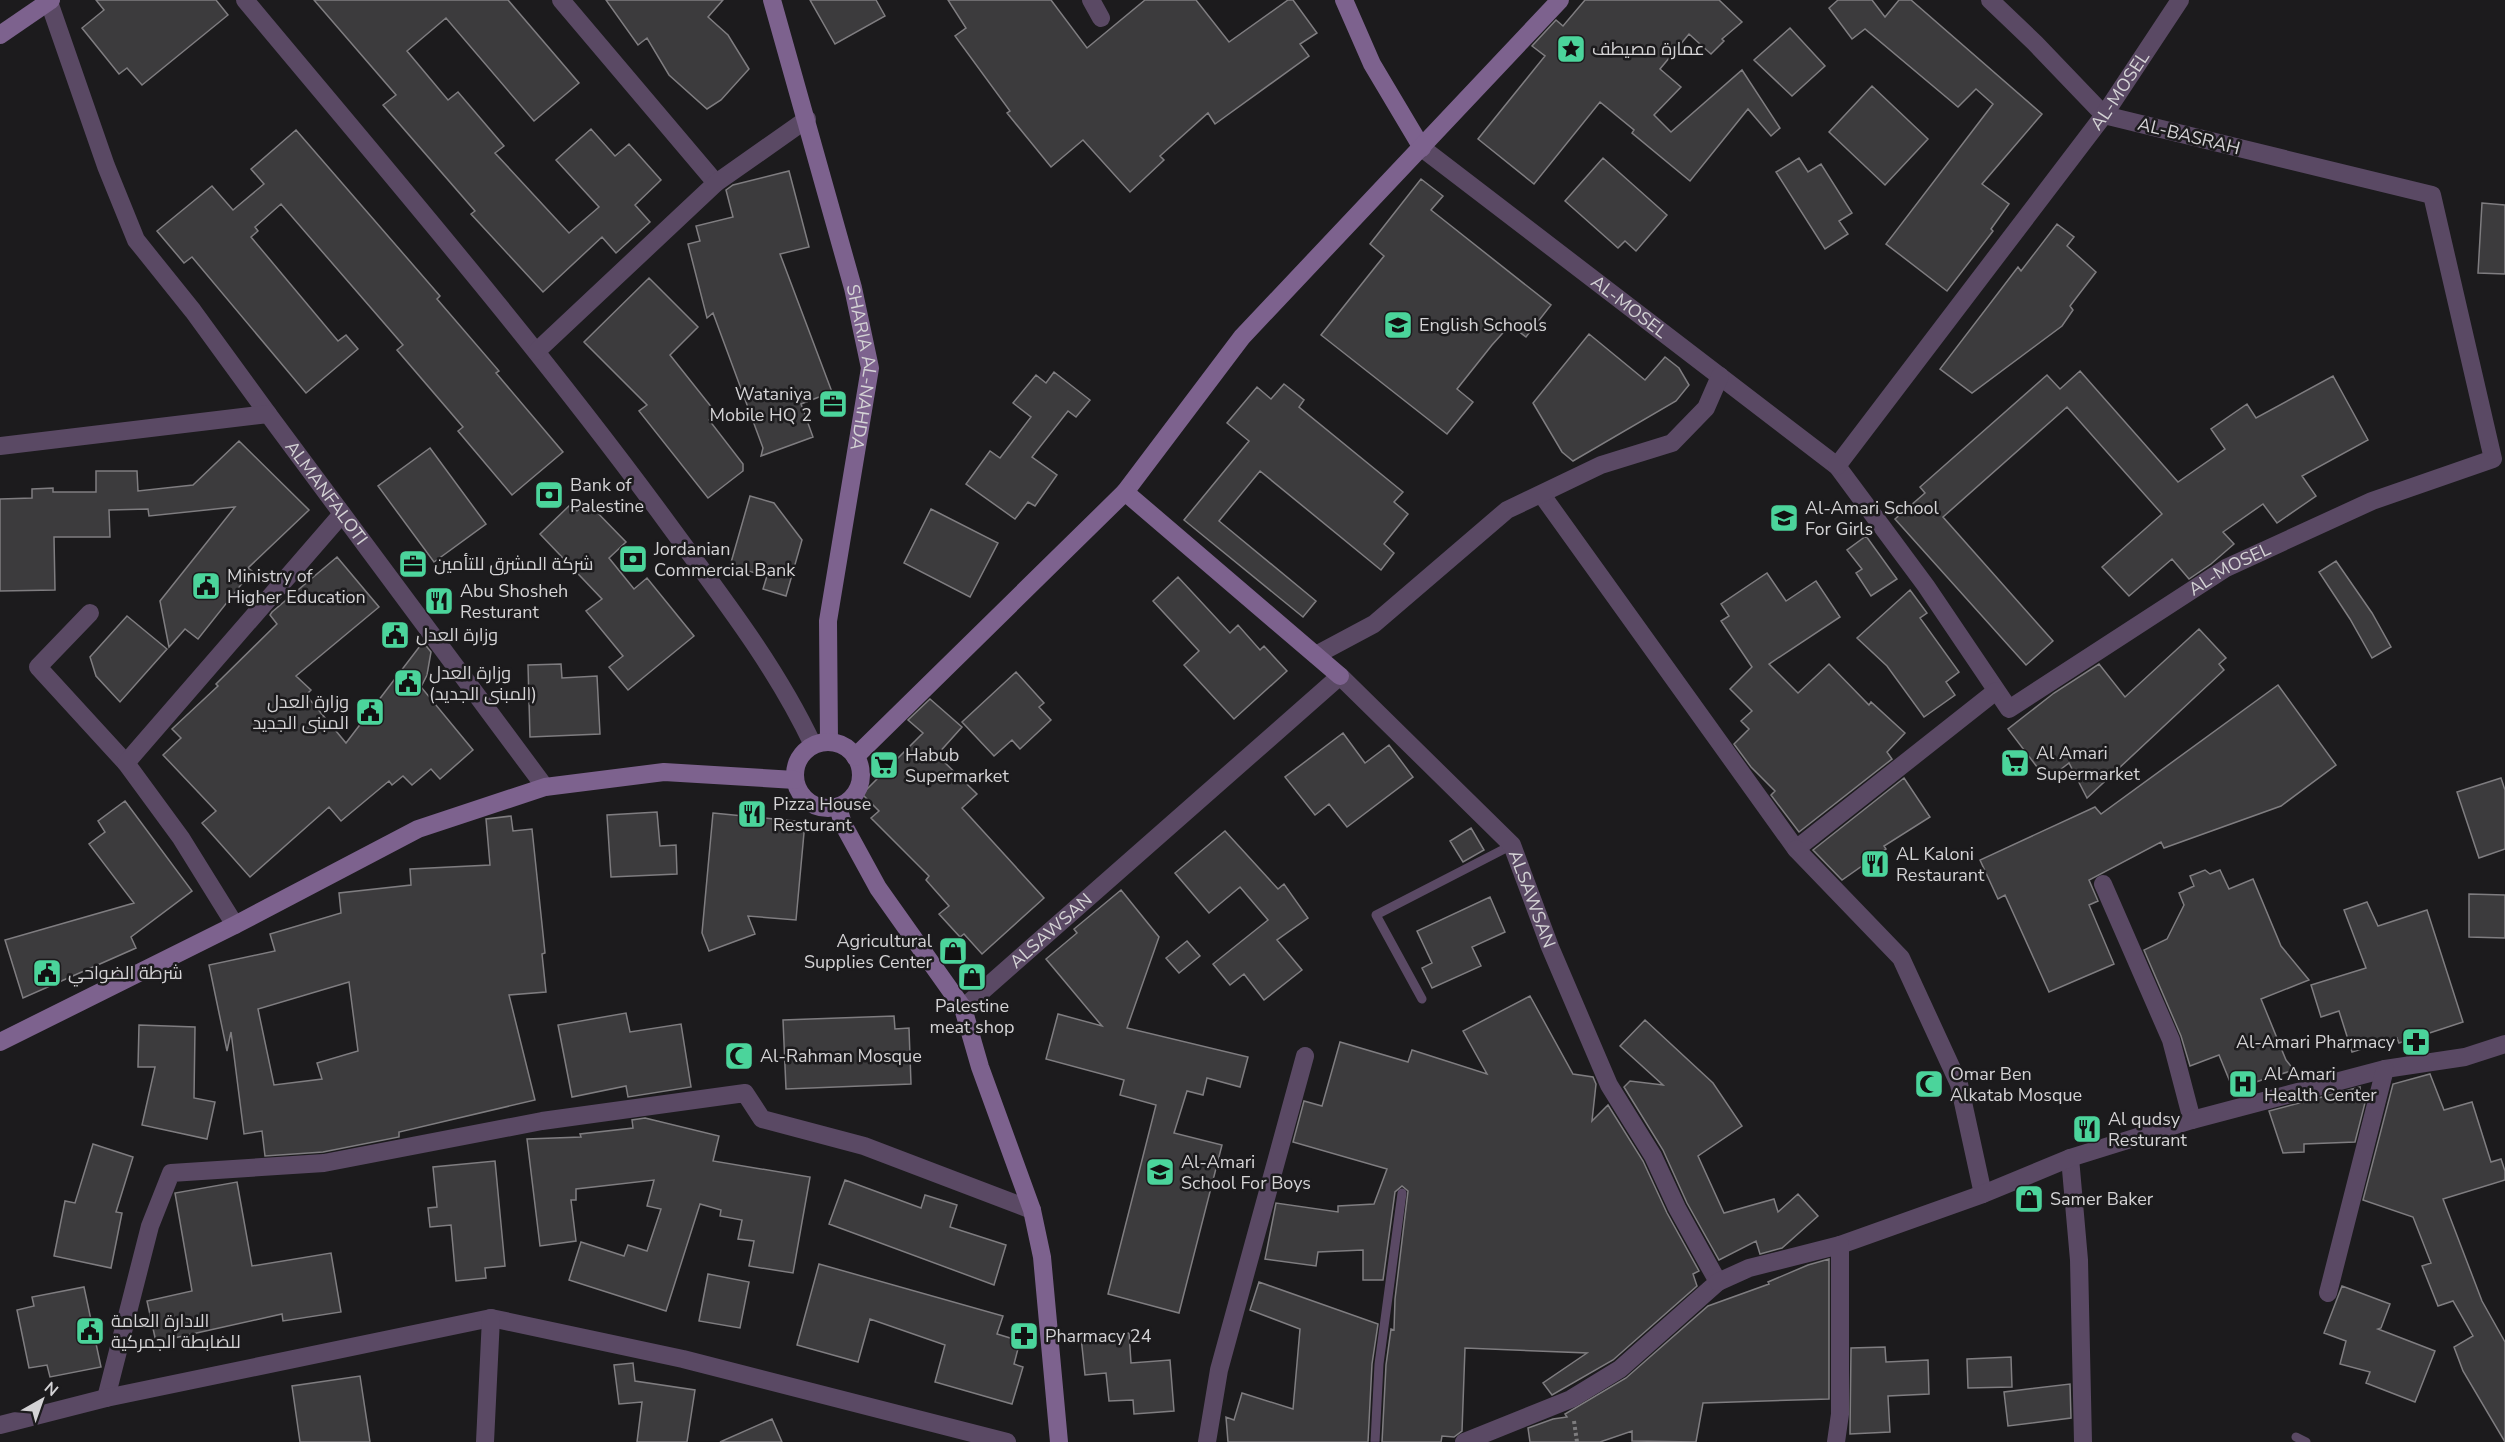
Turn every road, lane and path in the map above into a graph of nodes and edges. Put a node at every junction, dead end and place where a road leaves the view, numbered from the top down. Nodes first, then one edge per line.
1 (245, 0) edge
2 (561, 0) edge
3 (772, 0) edge
4 (1091, 0) edge
5 (1344, 0) edge
6 (1560, 0) edge
7 (1990, 0) edge
8 (2180, 0) edge
9 (50, 1) edge
10 (1101, 18) dead end
11 (0, 35) edge
12 (2104, 115) junction
13 (807, 119) junction
14 (1422, 148) junction
15 (716, 183) junction
16 (2432, 195) joint
17 (537, 351) junction
18 (1720, 376) junction
19 (268, 414) junction
20 (0, 446) edge
21 (2499, 458) edge
22 (1837, 466) junction
23 (1125, 492) junction
24 (1542, 495) junction
25 (342, 514) junction
26 (90, 613) dead end
27 (1316, 655) junction
28 (1340, 676) junction
29 (1996, 691) junction
30 (821, 744) junction
31 (855, 757) junction
32 (126, 763) junction
33 (795, 780) junction
34 (545, 787) junction
35 (838, 807) junction
36 (1512, 845) junction
37 (1796, 849) junction
38 (2103, 884) dead end
39 (235, 925) junction
40 (1422, 999) dead end
41 (963, 1008) junction
42 (0, 1042) edge
43 (2505, 1044) edge
44 (1305, 1056) dead end
45 (2385, 1068) junction
46 (2192, 1120) junction
47 (2070, 1158) junction
48 (1402, 1193) dead end
49 (1983, 1194) junction
50 (1032, 1210) junction
51 (1840, 1245) junction
52 (1718, 1282) junction
53 (2328, 1293) dead end
54 (491, 1318) junction
55 (106, 1398) junction
56 (0, 1425) edge
57 (2296, 1437) dead end
58 (485, 1442) edge
59 (1007, 1442) edge
60 (1059, 1442) edge
61 (1207, 1442) edge
62 (1375, 1442) edge
63 (1464, 1442) edge
64 (1836, 1442) edge
65 (2083, 1442) edge
66 (2306, 1442) edge

1 - 17 street
2 - 15 street
3 - 13 street, SHARIA AL-NAHDA
4 - 10 street
5 - 14 street
6 - 14 street
7 - 12 street
8 - 12 street, AL-MOSEL
9 - 11 street
9 - 19 street, ALMANFALOTI
12 - 16 street, AL-BASRAH
12 - 22 street, AL-MOSEL
13 - 15 street
13 - 30 street, SHARIA AL-NAHDA
14 - 18 street, AL-MOSEL
14 - 23 street
15 - 17 street
16 - 21 street, AL-MOSEL
17 - 30 street
18 - 22 street, AL-MOSEL
18 - 24 street
19 - 20 street
19 - 25 street, ALMANFALOTI
21 - 29 street, AL-MOSEL
22 - 29 street, AL-MOSEL
23 - 27 street
23 - 31 street
24 - 27 street
24 - 37 street
25 - 32 street
25 - 34 street, ALMANFALOTI
26 - 32 street
27 - 28 street
28 - 36 street, ALSAWSAN
28 - 41 street, ALSAWSAN
29 - 37 street
30 - 31 street
30 - 33 street
31 - 35 street
32 - 39 street
33 - 34 street
33 - 35 street
34 - 39 street
35 - 41 street
36 - 40 lane
36 - 52 street, ALSAWSAN
37 - 49 street
38 - 46 street
39 - 42 street
41 - 50 street
43 - 45 street
44 - 61 street
45 - 46 street
45 - 53 street
46 - 47 street
47 - 49 street
47 - 65 street
48 - 62 lane
49 - 51 street
50 - 55 street
50 - 60 street
51 - 52 street
51 - 64 street
52 - 63 street
54 - 55 street
54 - 58 street
54 - 59 street
55 - 56 street
57 - 66 lane

